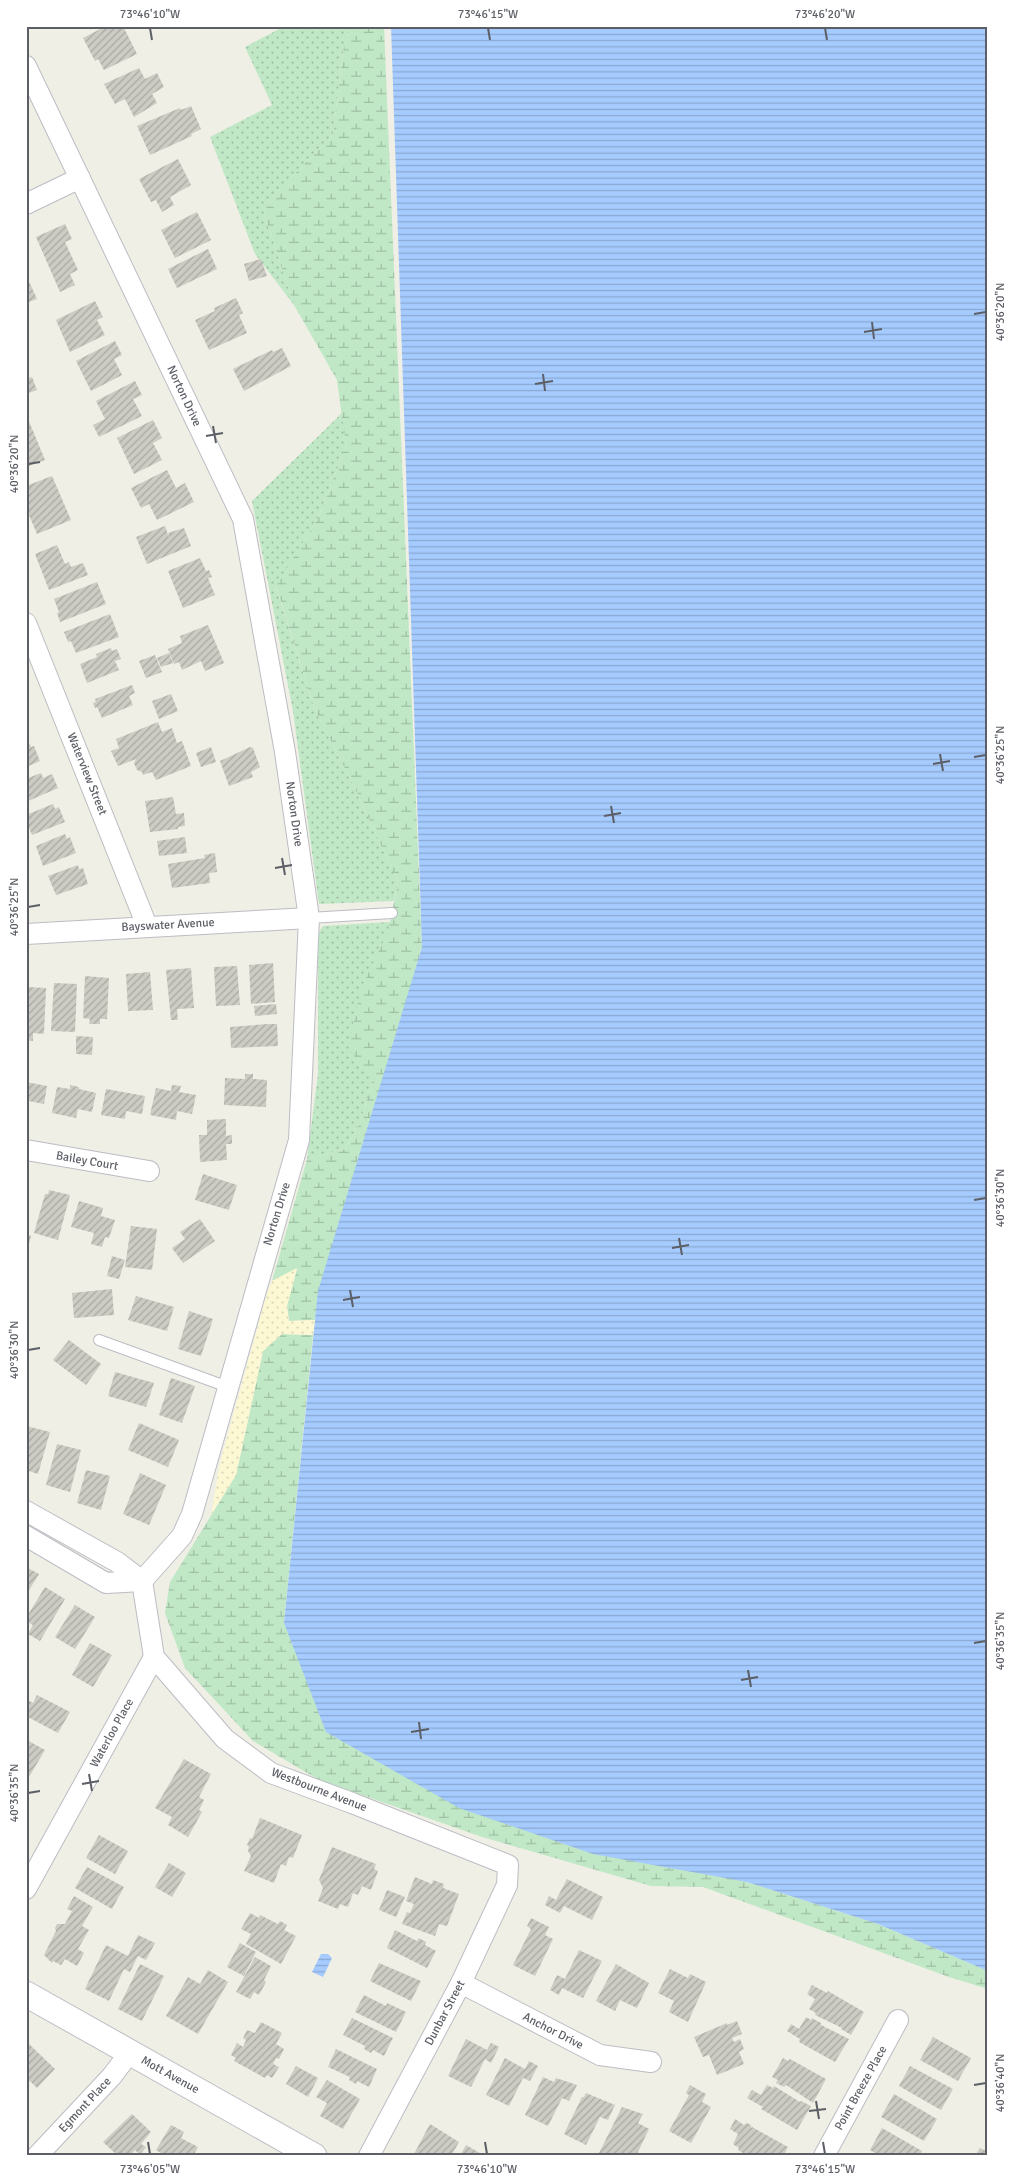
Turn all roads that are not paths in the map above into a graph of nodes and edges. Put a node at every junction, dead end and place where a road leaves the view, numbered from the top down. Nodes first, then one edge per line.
1 (26, 66) edge
2 (80, 178) junction
3 (26, 204) edge
4 (26, 623) edge
5 (392, 913) dead end
6 (309, 918) junction
7 (147, 926) junction
8 (26, 934) edge
9 (26, 1150) edge
10 (149, 1171) dead end
11 (99, 1340) dead end
12 (228, 1387) junction
13 (26, 1511) edge
14 (26, 1536) edge
15 (142, 1581) junction
16 (154, 1657) junction
17 (508, 1864) joint
18 (26, 1889) edge
19 (461, 1983) junction
20 (26, 1994) edge
21 (898, 2020) dead end
22 (130, 2052) junction
23 (651, 2062) dead end
24 (37, 2156) edge
25 (314, 2156) edge
26 (369, 2156) edge
27 (824, 2156) edge

1 - 2 street, Norton Drive
2 - 3 street
2 - 6 street, Norton Drive
4 - 7 street, Waterview Street
5 - 6 lane
6 - 7 street, Bayswater Avenue
6 - 12 street, Norton Drive
7 - 8 street, Bayswater Avenue
9 - 10 street, Bailey Court
11 - 12 lane
12 - 15 street, Norton Drive
13 - 15 street
14 - 15 street
15 - 16 street
16 - 17 street, Westbourne Avenue
16 - 18 street, Waterloo Place
17 - 19 street, Dunbar Street
19 - 23 street, Anchor Drive
19 - 26 street, Dunbar Street
20 - 22 street, Mott Avenue
21 - 27 street, Point Breeze Place
22 - 24 street, Egmont Place
22 - 25 street, Mott Avenue

